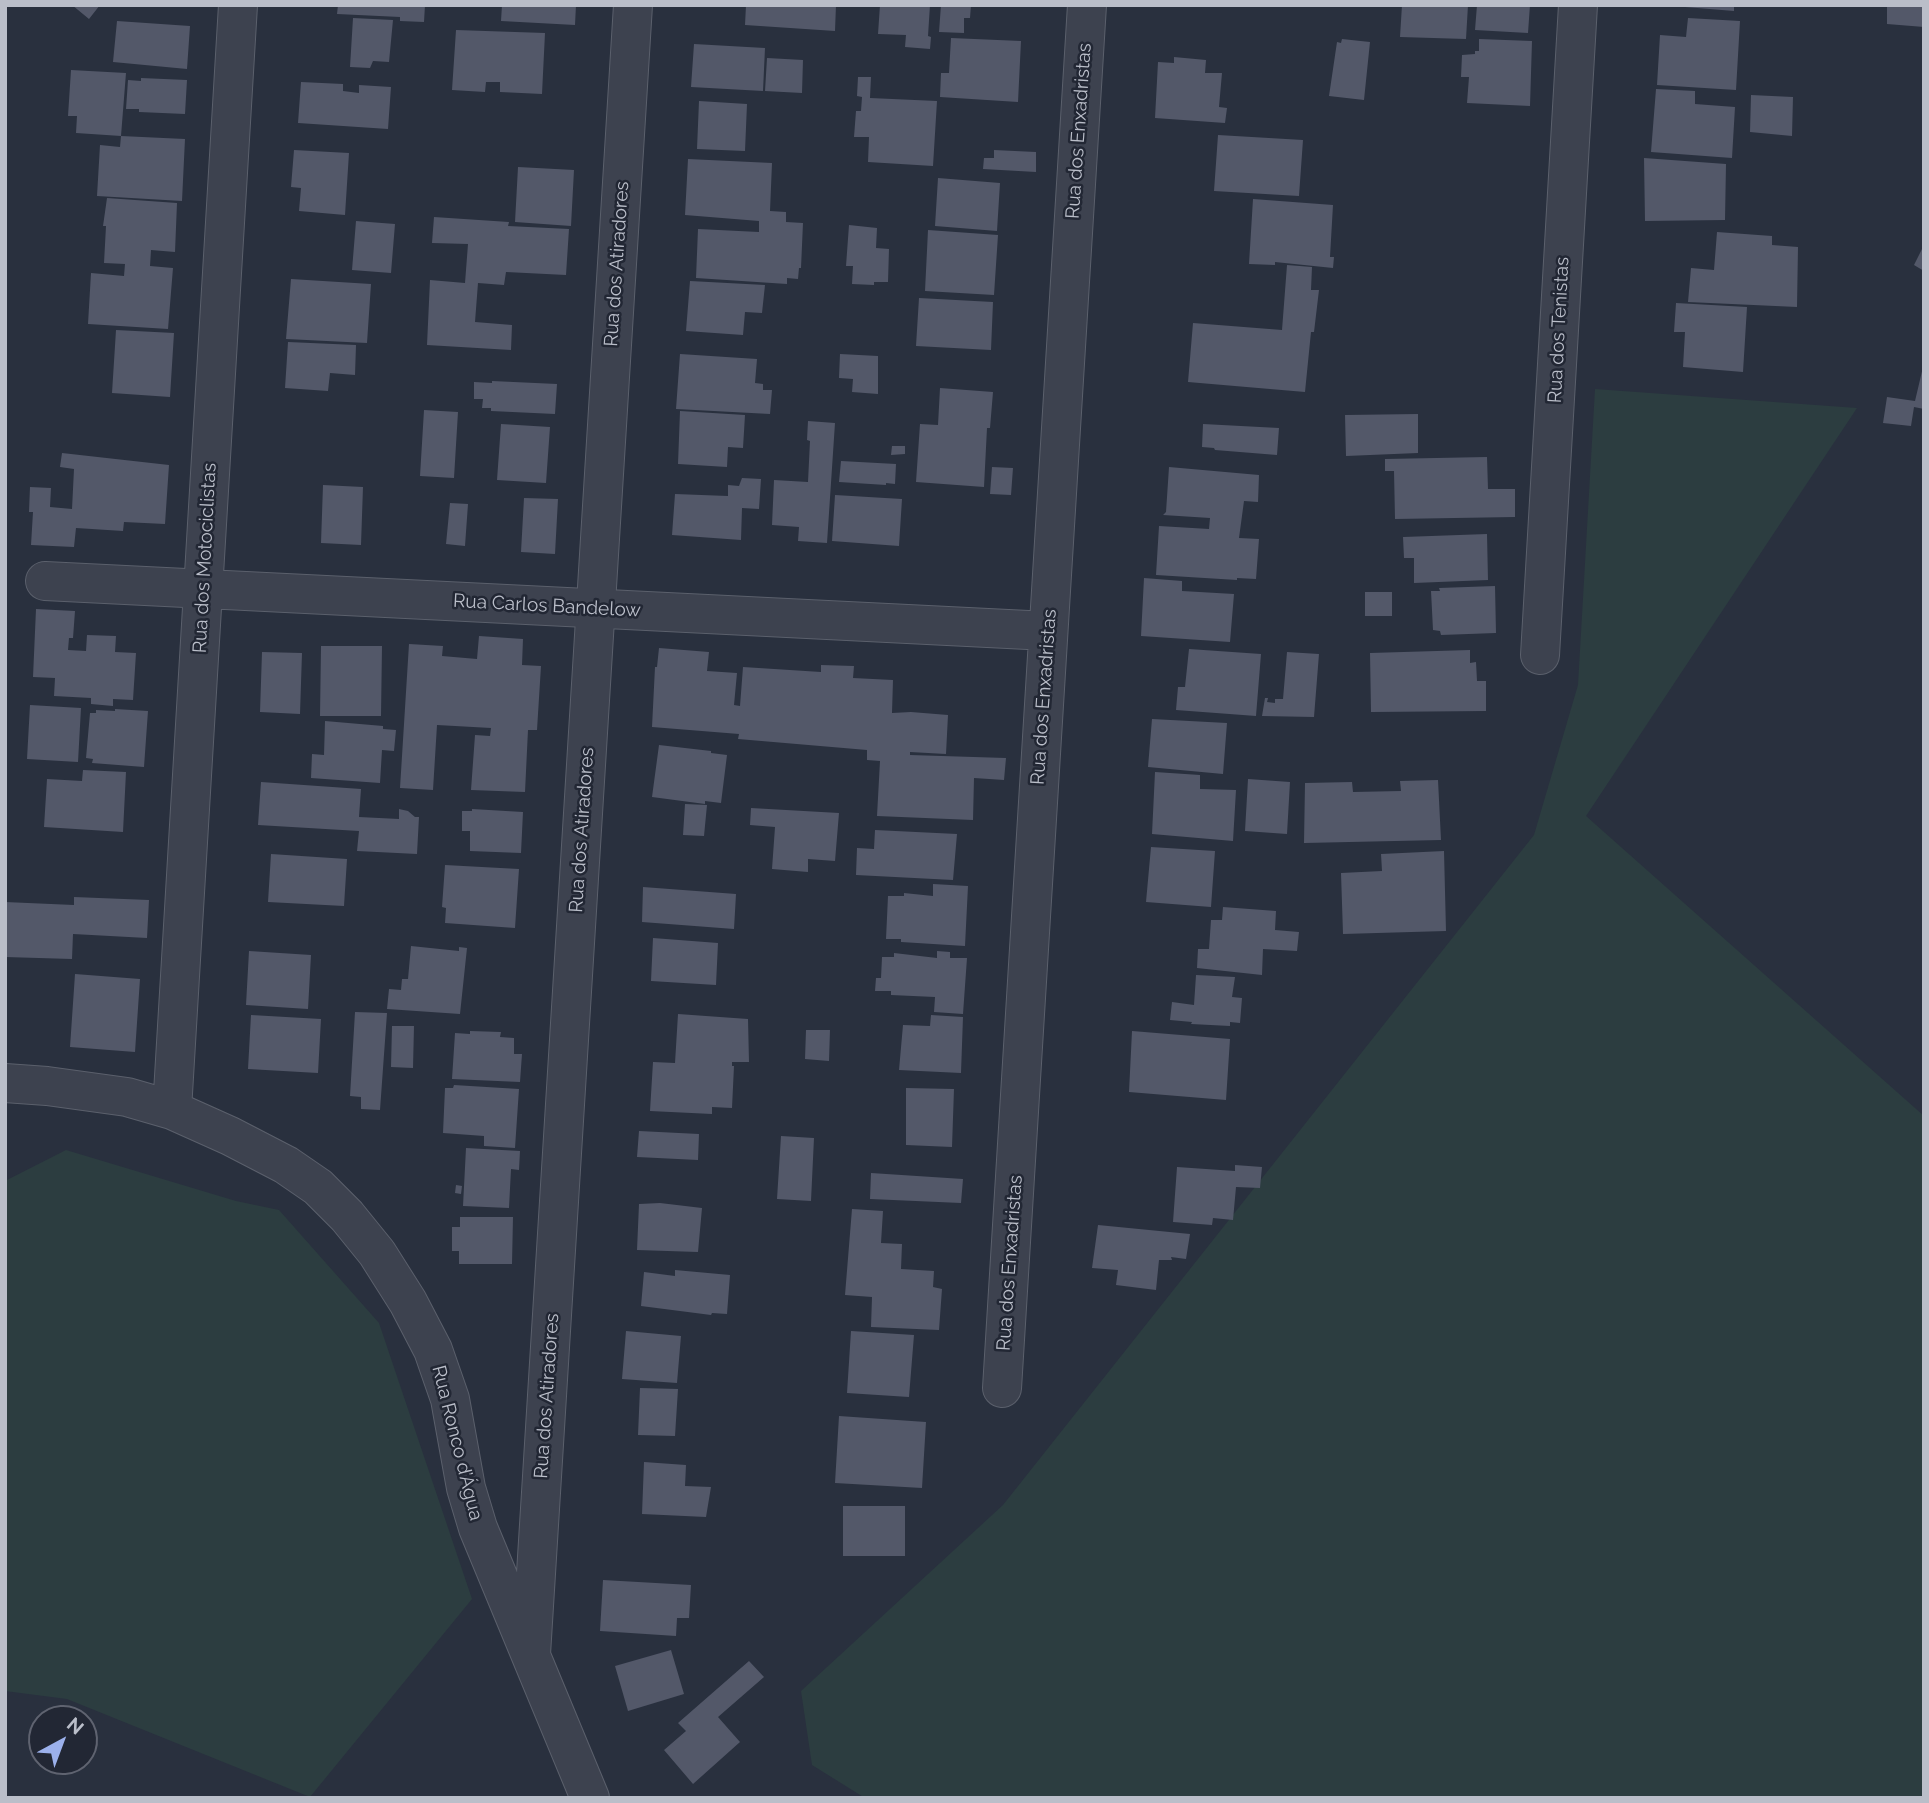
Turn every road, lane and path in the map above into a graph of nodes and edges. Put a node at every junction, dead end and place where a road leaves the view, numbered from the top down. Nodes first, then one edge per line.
1 (238, 5) edge
2 (633, 5) edge
3 (1087, 5) edge
4 (1578, 5) edge
5 (45, 581) dead end
6 (203, 589) junction
7 (596, 608) junction
8 (1048, 631) junction
9 (1540, 655) dead end
10 (5, 1083) edge
11 (172, 1110) junction
12 (1002, 1388) dead end
13 (531, 1654) junction
14 (590, 1798) edge

1 - 6 street, Rua dos Motociclistas
2 - 7 street, Rua dos Atiradores
3 - 8 street, Rua dos Enxadristas
4 - 9 street, Rua dos Tenistas
5 - 6 street, Rua Carlos Bandelow
6 - 7 street, Rua Carlos Bandelow
6 - 11 street, Rua dos Motociclistas
7 - 8 street, Rua Carlos Bandelow
7 - 13 street, Rua dos Atiradores
8 - 12 street, Rua dos Enxadristas
10 - 11 street, Rua Ronco d’Água
11 - 13 street, Rua Ronco d’Água
13 - 14 street, Rua Ronco d’Água

